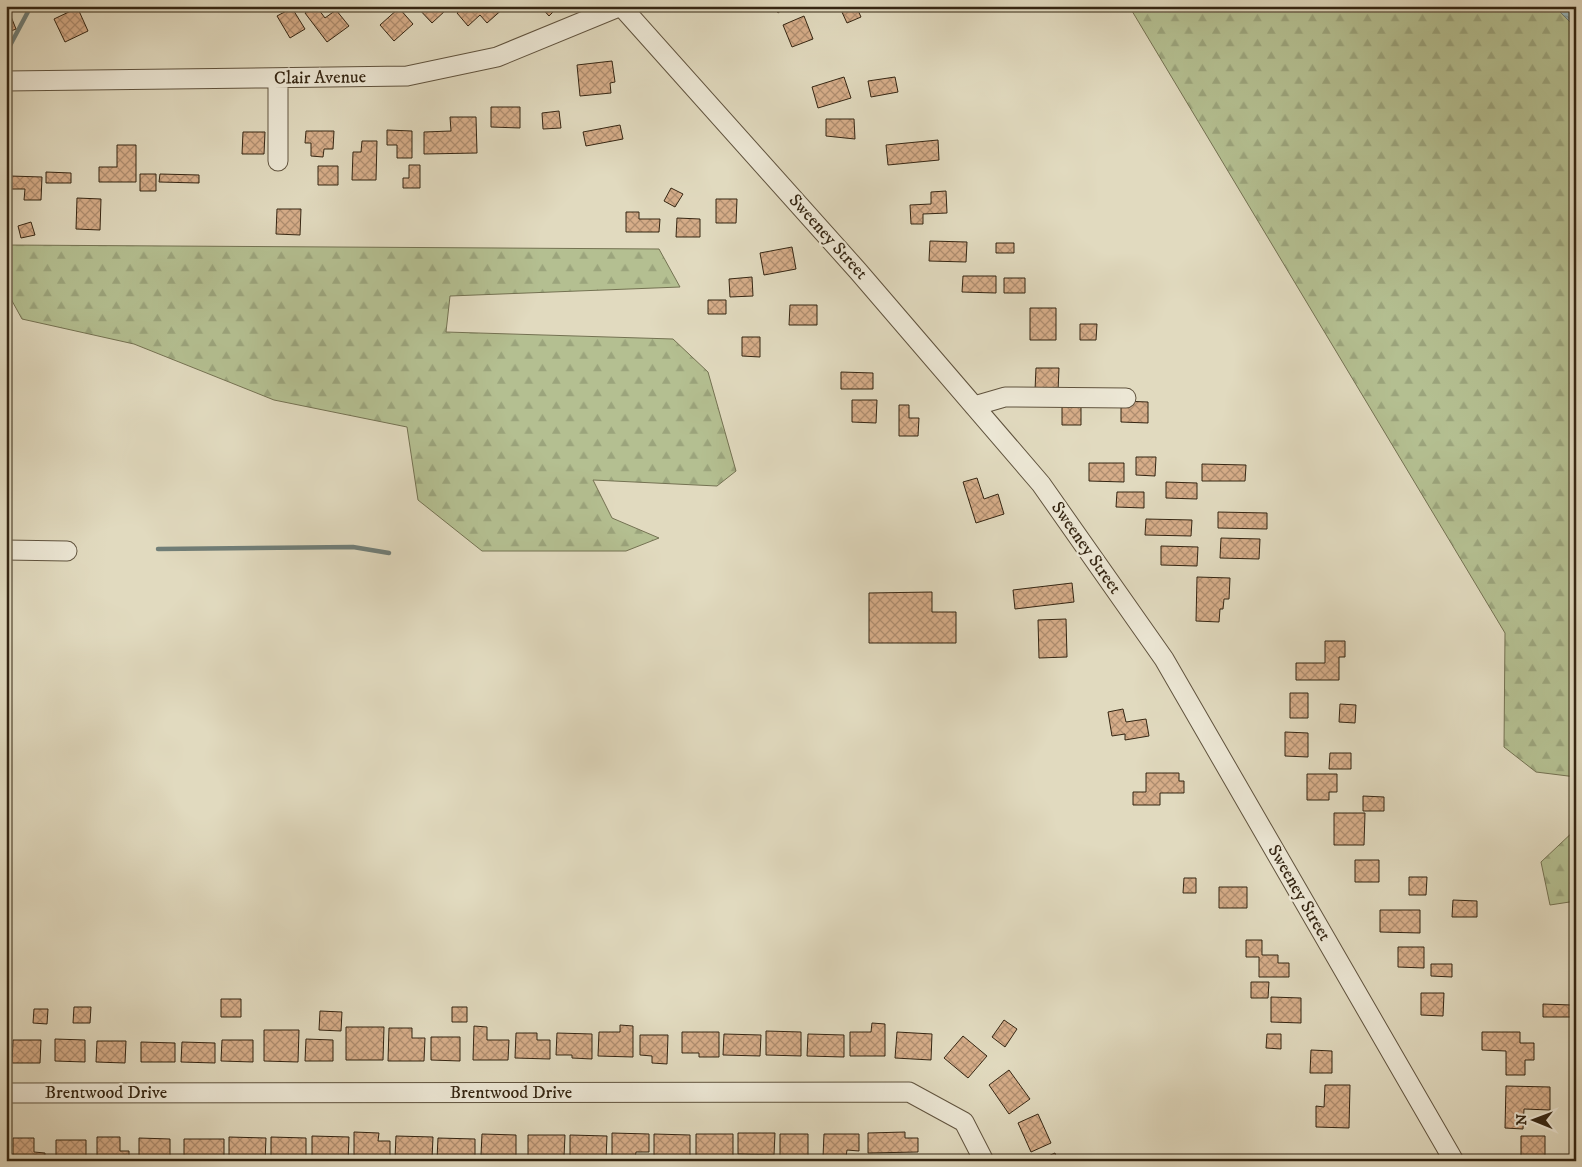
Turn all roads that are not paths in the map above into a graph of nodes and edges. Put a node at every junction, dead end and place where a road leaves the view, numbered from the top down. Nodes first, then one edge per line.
1 (621, 6) edge
2 (278, 78) junction
3 (6, 81) edge
4 (278, 162) dead end
5 (1126, 398) dead end
6 (974, 406) junction
7 (6, 550) edge
8 (67, 551) dead end
9 (6, 1093) edge
10 (984, 1161) edge
11 (1454, 1161) edge

1 - 2 street, Clair Avenue
1 - 6 street, Sweeney Street
2 - 3 street, Clair Avenue
2 - 4 street
5 - 6 street
6 - 11 street, Sweeney Street
7 - 8 street
9 - 10 street, Brentwood Drive

